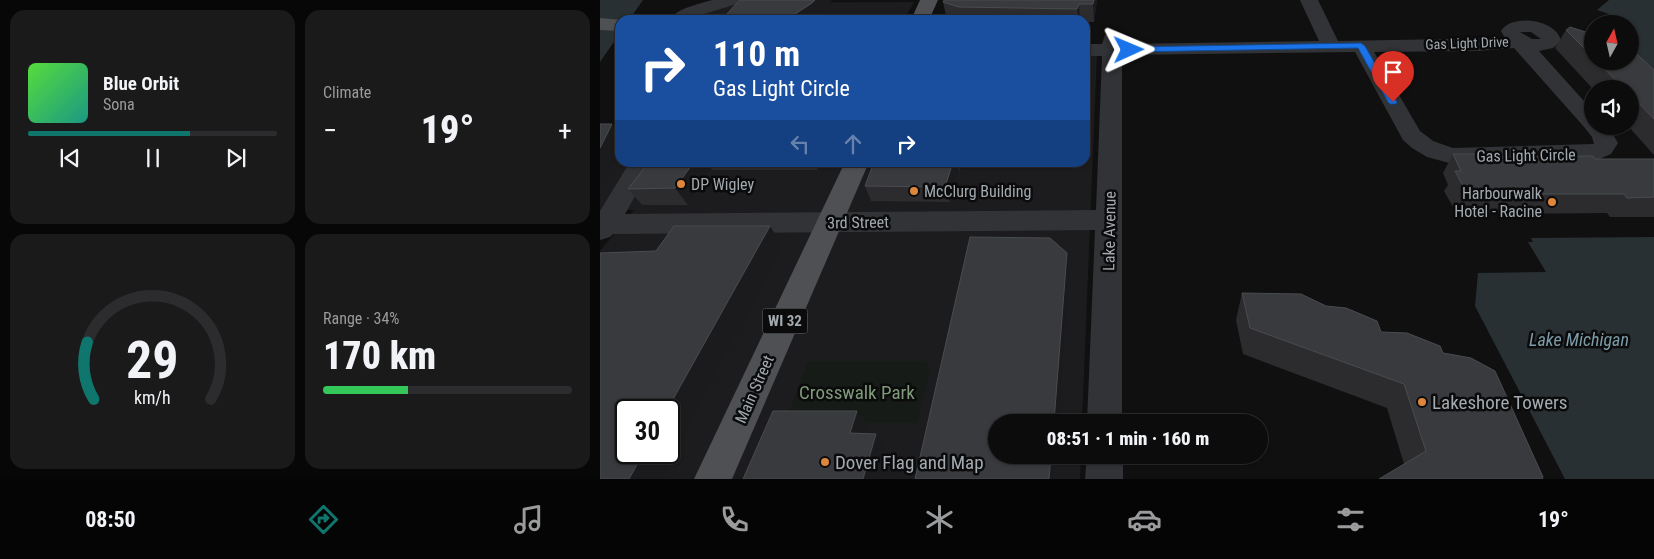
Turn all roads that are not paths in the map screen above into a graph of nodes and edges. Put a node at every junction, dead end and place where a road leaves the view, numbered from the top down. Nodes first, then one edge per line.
1 (731, 0) edge
2 (929, 0) edge
3 (1308, 0) edge
4 (688, 15) edge
5 (922, 15) edge
6 (600, 24) edge
7 (615, 25) edge
8 (1515, 37) junction
9 (1314, 38) junction
10 (1090, 40) edge
11 (1112, 45) junction
12 (1361, 46) junction
13 (1090, 49) edge
14 (1584, 114) edge
15 (1603, 135) edge
16 (637, 167) edge
17 (855, 167) edge
18 (1110, 220) junction
19 (830, 222) junction
20 (603, 227) edge
21 (1105, 414) edge
22 (1105, 464) edge
23 (713, 479) edge
24 (1104, 479) edge

1 - 4 street
2 - 5 main road
3 - 9 street
6 - 7 main road
8 - 9 street, Gas Light Drive
8 - 12 street, Gas Light Drive
8 - 14 street
9 - 11 street, Gas Light Drive
9 - 12 street, Gas Light Drive
10 - 11 street, Gas Light Drive
11 - 13 street, Gas Light Drive
11 - 18 street, Lake Avenue
12 - 15 street, Gas Light Circle
16 - 20 street
17 - 19 main road, Main Street / WI 32
18 - 19 street, 3rd Street
18 - 21 street, Lake Avenue
19 - 20 street, 3rd Street
19 - 23 main road, Main Street / WI 32
22 - 24 street

